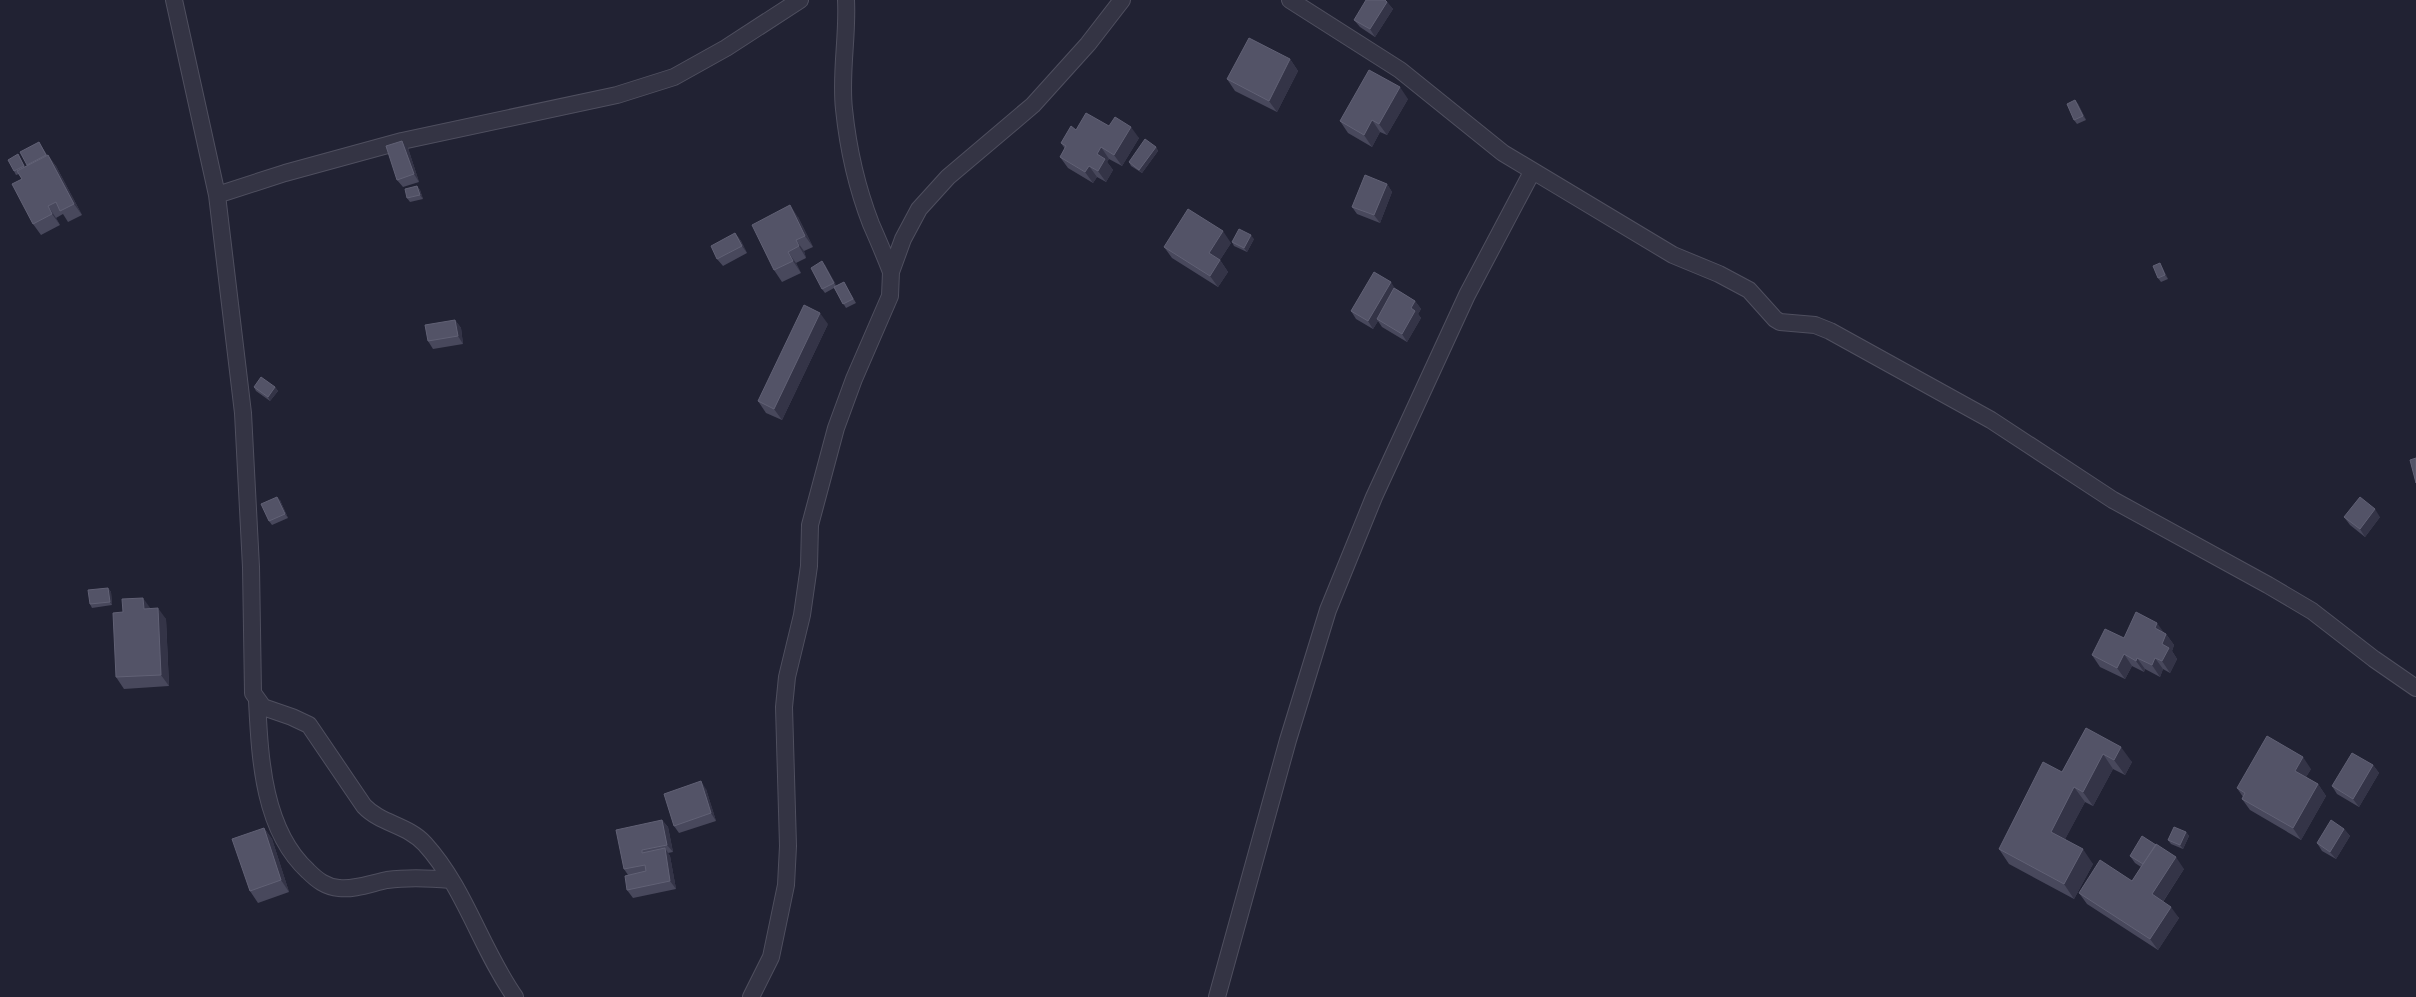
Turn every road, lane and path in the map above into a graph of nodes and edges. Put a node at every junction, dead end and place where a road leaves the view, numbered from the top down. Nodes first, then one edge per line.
1 (174, 0) edge
2 (800, 0) edge
3 (846, 0) edge
4 (1122, 0) edge
5 (1290, 0) edge
6 (1532, 172) junction
7 (217, 195) junction
8 (891, 272) junction
9 (2416, 688) edge
10 (257, 701) junction
11 (451, 880) junction
12 (515, 997) edge
13 (751, 997) edge
14 (1217, 997) edge

1 - 7 street
2 - 7 street
3 - 8 street
4 - 8 street
5 - 6 street
6 - 9 street
6 - 14 street
7 - 10 street
8 - 13 street
10 - 11 street
10 - 11 street
11 - 12 street

